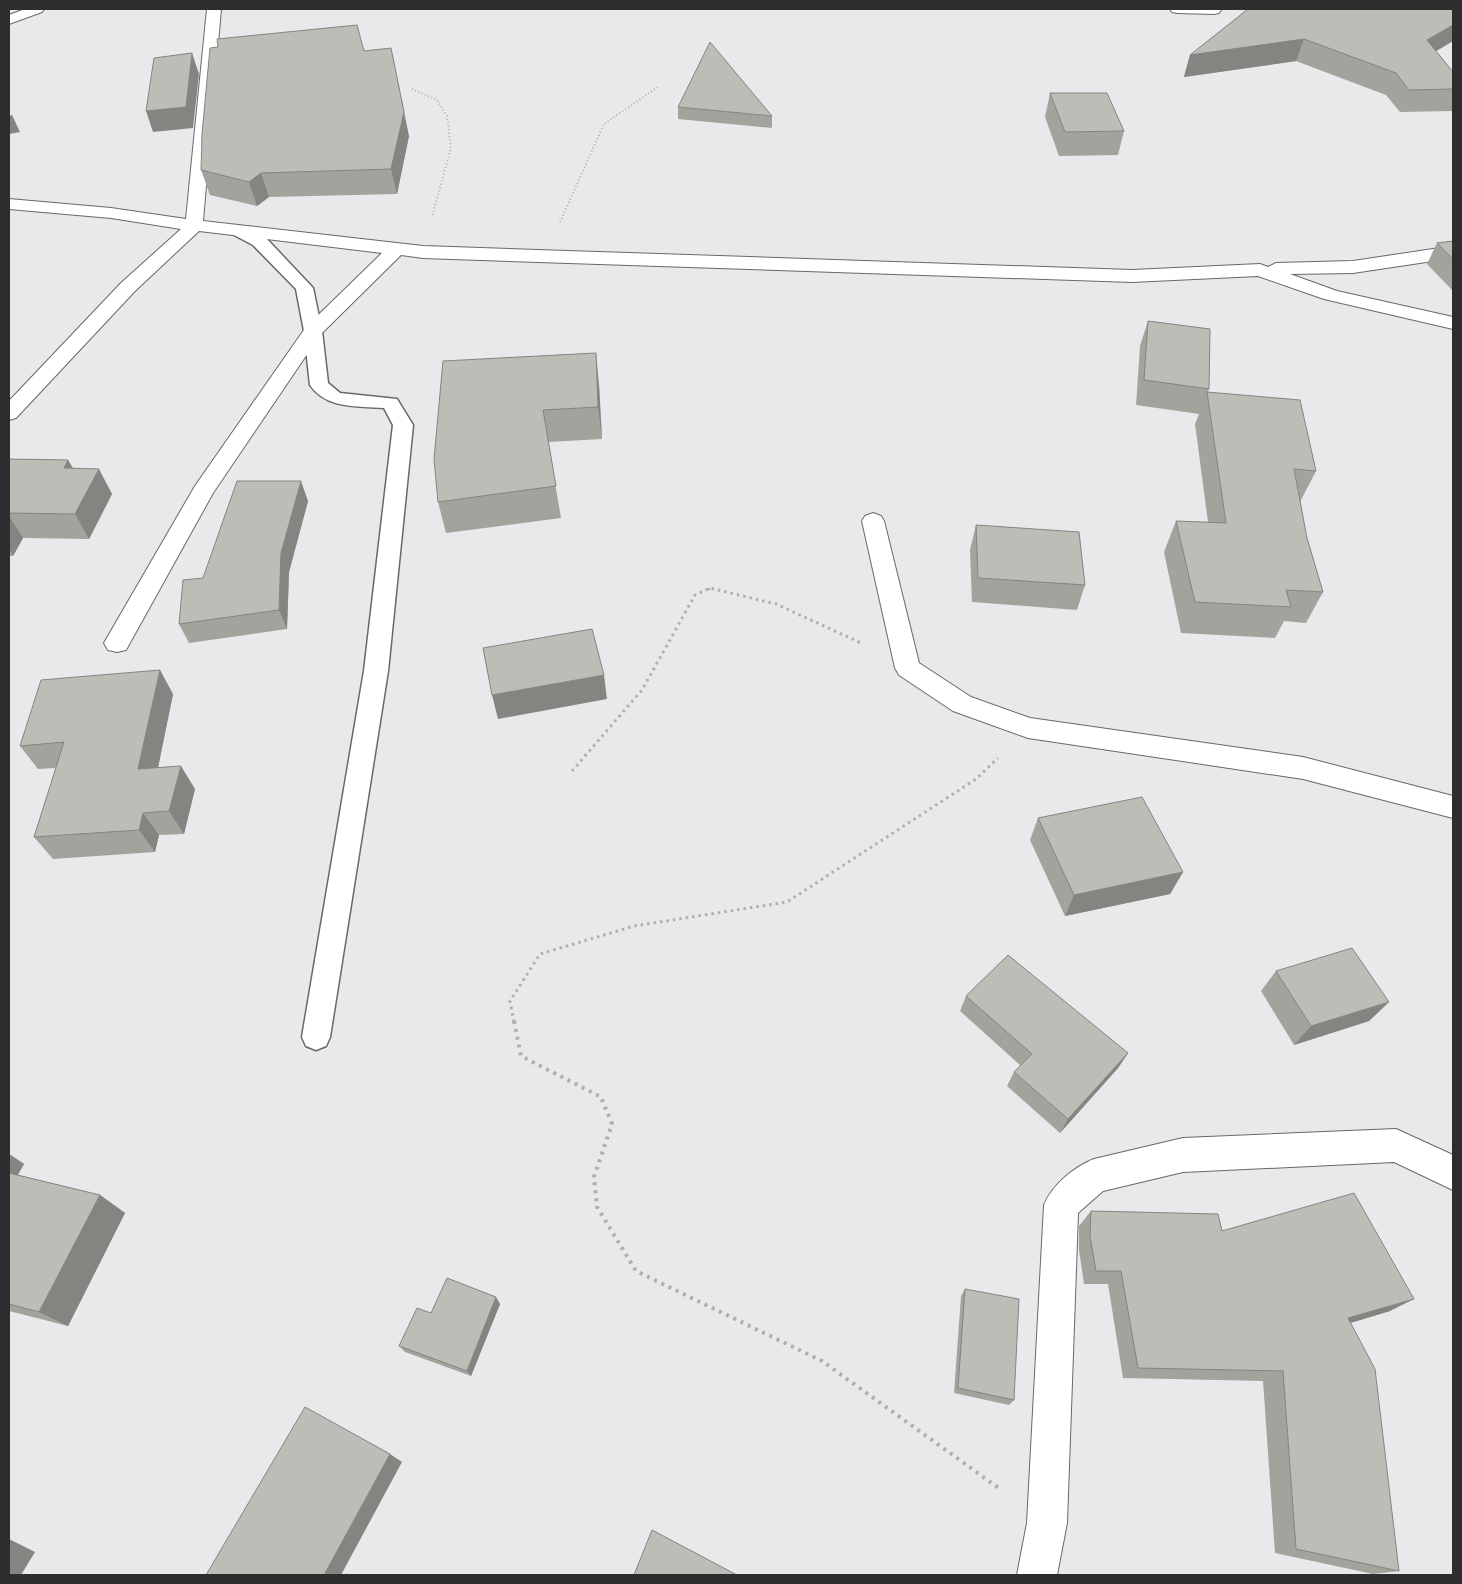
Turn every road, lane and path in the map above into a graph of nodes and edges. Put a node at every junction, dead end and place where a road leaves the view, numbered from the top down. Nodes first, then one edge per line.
1 (36, 9) edge
2 (214, 9) edge
3 (1177, 9) edge
4 (1214, 10) edge
5 (9, 20) edge
6 (658, 87) dead end
7 (412, 89) dead end
8 (9, 204) edge
9 (194, 226) junction
10 (240, 232) junction
11 (397, 249) junction
12 (423, 252) junction
13 (1453, 252) edge
14 (533, 256) junction
15 (1260, 270) junction
16 (1453, 323) edge
17 (313, 331) junction
18 (9, 413) edge
19 (873, 521) dead end
20 (118, 643) dead end
21 (908, 668) junction
22 (1028, 728) junction
23 (572, 771) dead end
24 (1453, 807) edge
25 (316, 1037) dead end
26 (1453, 1173) edge
27 (1047, 1523) junction
28 (1037, 1575) edge

1 - 5 street
2 - 9 street
3 - 4 street
6 - 14 path
7 - 12 path
8 - 9 street
9 - 10 street
9 - 18 street
10 - 11 street
10 - 17 lane
11 - 12 street
11 - 17 street
12 - 14 street
13 - 15 street
14 - 15 street
15 - 16 street
17 - 20 street
17 - 25 lane
19 - 21 street
21 - 22 street
21 - 23 path
22 - 24 street
22 - 27 path
26 - 27 street
27 - 28 street

